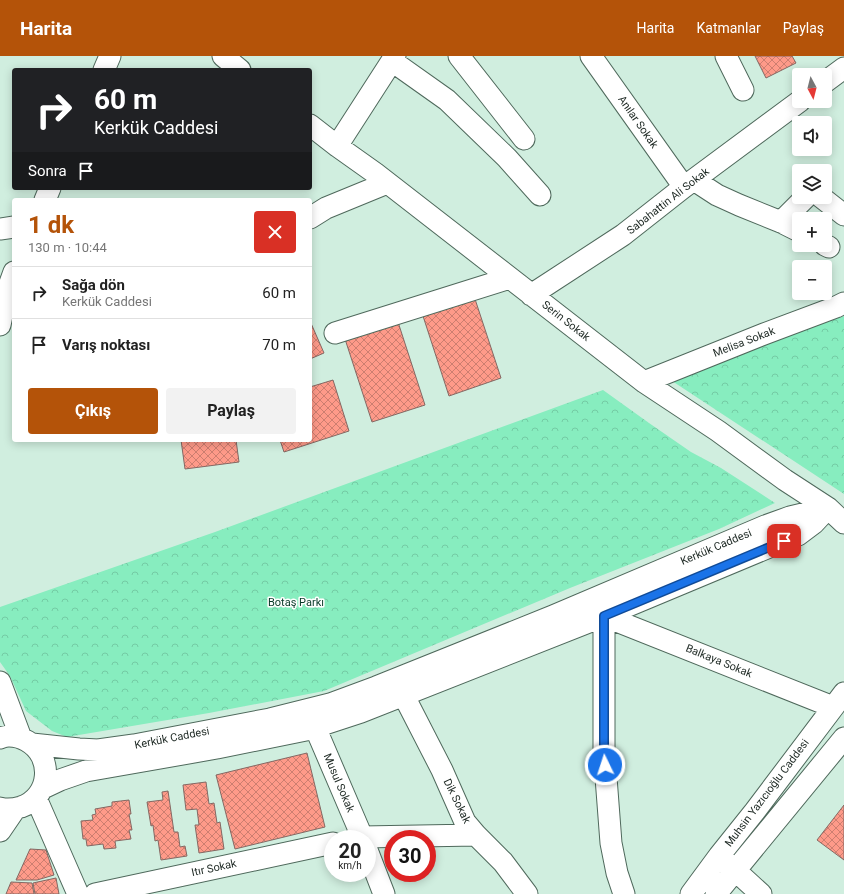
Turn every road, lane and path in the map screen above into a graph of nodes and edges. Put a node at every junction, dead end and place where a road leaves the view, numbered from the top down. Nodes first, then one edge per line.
1 (110, 56) edge
2 (223, 56) edge
3 (459, 56) edge
4 (591, 56) edge
5 (726, 56) edge
6 (394, 59) edge
7 (105, 68) edge
8 (238, 68) edge
9 (844, 68) edge
10 (832, 77) edge
11 (743, 90) dead end
12 (792, 107) edge
13 (312, 127) edge
14 (524, 139) dead end
15 (337, 146) junction
16 (387, 183) junction
17 (689, 184) junction
18 (540, 195) dead end
19 (802, 204) edge
20 (830, 204) edge
21 (844, 215) edge
22 (312, 217) edge
23 (790, 226) edge
24 (12, 227) edge
25 (0, 229) edge
26 (12, 278) edge
27 (510, 278) junction
28 (532, 295) junction
29 (844, 303) edge
30 (0, 325) edge
31 (335, 333) dead end
32 (644, 382) junction
33 (836, 511) edge
34 (844, 523) edge
35 (601, 607) junction
36 (0, 682) edge
37 (400, 687) junction
38 (838, 700) edge
39 (312, 718) junction
40 (0, 738) edge
41 (844, 738) edge
42 (27, 741) junction
43 (39, 793) junction
44 (7, 809) edge
45 (358, 830) edge
46 (0, 831) edge
47 (476, 835) junction
48 (376, 840) edge
49 (324, 845) edge
50 (720, 856) junction
51 (735, 870) junction
52 (376, 875) edge
53 (78, 894) edge
54 (95, 894) edge
55 (384, 894) edge
56 (527, 894) edge
57 (624, 894) edge
58 (691, 894) edge
59 (716, 894) edge
60 (762, 894) edge

1 - 7 street
2 - 8 street
3 - 14 street
4 - 17 street, Anılar Sokak
5 - 11 street
6 - 15 street
6 - 18 street
9 - 10 street
12 - 17 street, Sabahattin Ali Sokak
13 - 15 street, Serin Sokak
15 - 16 street, Serin Sokak
16 - 22 street
16 - 27 street, Serin Sokak
17 - 23 street
17 - 28 street, Sabahattin Ali Sokak
19 - 23 street
20 - 21 street
24 - 25 street
26 - 30 street
27 - 28 street, Serin Sokak
27 - 31 street
28 - 32 street, Serin Sokak
29 - 32 street, Melisa Sokak
32 - 33 street, Serin Sokak
33 - 34 street, Serin Sokak
33 - 35 street, Kerkük Caddesi
35 - 37 street, Kerkük Caddesi
35 - 38 street, Balkaya Sokak
35 - 57 street
36 - 42 street
37 - 39 street, Kerkük Caddesi
37 - 47 street, Dik Sokak
38 - 50 street, Muhsin Yazıcıoğlu Caddesi
39 - 42 street, Kerkük Caddesi
39 - 43 street, Kerkük Caddesi
39 - 45 street, Musul Sokak
40 - 42 street, Kerkük Caddesi
41 - 51 street, Muhsin Yazıcıoğlu Caddesi
42 - 43 street
43 - 44 street, Kerkük Caddesi
43 - 53 street
44 - 46 street
47 - 48 street
47 - 56 street, Dik Sokak
49 - 54 street, Itır Sokak
50 - 51 street
50 - 58 street, Muhsin Yazıcıoğlu Caddesi
51 - 59 street, Muhsin Yazıcıoğlu Caddesi
51 - 60 street
52 - 55 street, Musul Sokak

